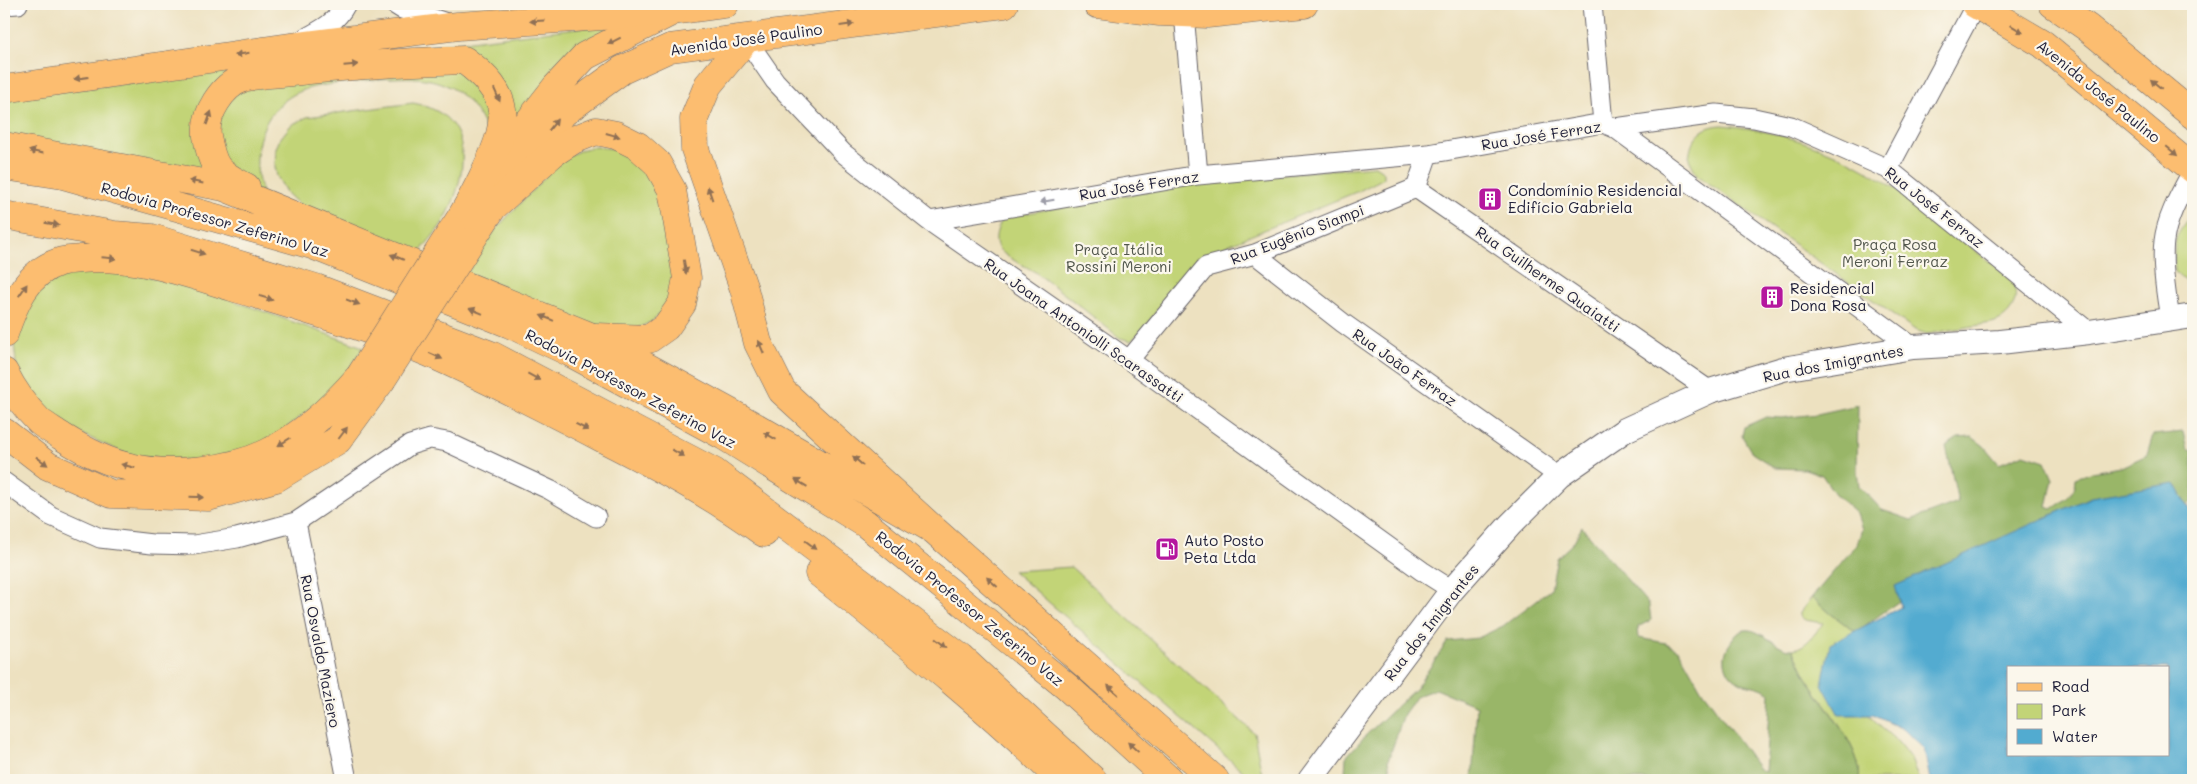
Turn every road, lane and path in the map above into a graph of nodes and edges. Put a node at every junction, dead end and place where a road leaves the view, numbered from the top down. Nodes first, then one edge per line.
1 (18, 4) edge
2 (346, 4) edge
3 (394, 4) edge
4 (725, 4) edge
5 (1004, 4) edge
6 (1097, 4) edge
7 (1304, 4) edge
8 (1592, 4) edge
9 (1975, 4) edge
10 (2053, 4) edge
11 (4, 5) edge
12 (673, 11) junction
13 (1184, 13) junction
14 (458, 26) junction
15 (746, 39) junction
16 (290, 47) junction
17 (4, 89) edge
18 (2193, 115) edge
19 (1609, 125) junction
20 (4, 146) edge
21 (1428, 154) junction
22 (4, 166) edge
23 (1888, 169) junction
24 (2193, 170) edge
25 (1198, 175) junction
26 (1416, 188) junction
27 (4, 216) edge
28 (303, 219) junction
29 (929, 221) junction
30 (470, 222) junction
31 (1255, 254) junction
32 (2193, 316) edge
33 (2170, 318) junction
34 (2089, 332) junction
35 (4, 334) edge
36 (592, 336) junction
37 (1913, 347) junction
38 (1129, 360) junction
39 (4, 372) edge
40 (370, 378) junction
41 (1710, 391) junction
42 (4, 432) edge
43 (1559, 476) junction
44 (4, 482) edge
45 (596, 517) dead end
46 (296, 522) junction
47 (934, 530) junction
48 (1452, 590) junction
49 (1039, 758) junction
50 (347, 780) edge
51 (1057, 780) edge
52 (1061, 780) edge
53 (1093, 780) edge
54 (1169, 780) edge
55 (1215, 780) edge
56 (1310, 780) edge

1 - 11 street
2 - 16 street
3 - 14 street
4 - 12 main road
15 -> 5 main road, Avenida José Paulino
6 - 13 main road
7 - 13 main road
8 - 19 street
9 - 23 street
9 -> 24 main road, Avenida José Paulino
18 -> 10 main road
12 -> 14 main road
12 -> 30 main road
13 - 25 street
14 - 16 main road
15 - 29 street, Rua Joana Antoniolli Scarassatti
30 -> 15 main road, Avenida José Paulino
47 -> 15 main road
16 -> 17 main road
19 - 21 street, Rua José Ferraz
19 - 23 street, Rua José Ferraz
19 - 37 street
28 -> 20 main road
21 - 25 street, Rua José Ferraz
21 - 26 street
54 -> 22 main road, Rodovia Professor Zeferino Vaz
23 - 34 street, Rua José Ferraz
24 - 33 street
25 -> 29 street, Rua José Ferraz
26 - 31 street, Rua Eugênio Siampi
26 - 41 street, Rua Guilherme Quaiatti
27 -> 53 main road
28 -> 30 main road
36 -> 28 main road
29 - 38 street, Rua Joana Antoniolli Scarassatti
30 -> 36 main road
30 - 40 main road, bridge
31 - 38 street, Rua Eugênio Siampi
31 - 43 street, Rua João Ferraz
32 - 33 street, Rua dos Imigrantes
33 - 34 street, Rua dos Imigrantes
34 - 37 street, Rua dos Imigrantes
35 -> 49 main road
47 -> 36 main road
37 - 41 street, Rua dos Imigrantes
38 - 48 street, Rua Joana Antoniolli Scarassatti
40 -> 39 main road
42 -> 40 main road
41 - 43 street, Rua dos Imigrantes
43 - 48 street, Rua dos Imigrantes
44 - 46 street
45 - 46 street
46 - 50 street, Rua Osvaldo Maziero
55 -> 47 main road
48 - 56 street, Rua dos Imigrantes
49 - 51 main road
49 - 52 main road

